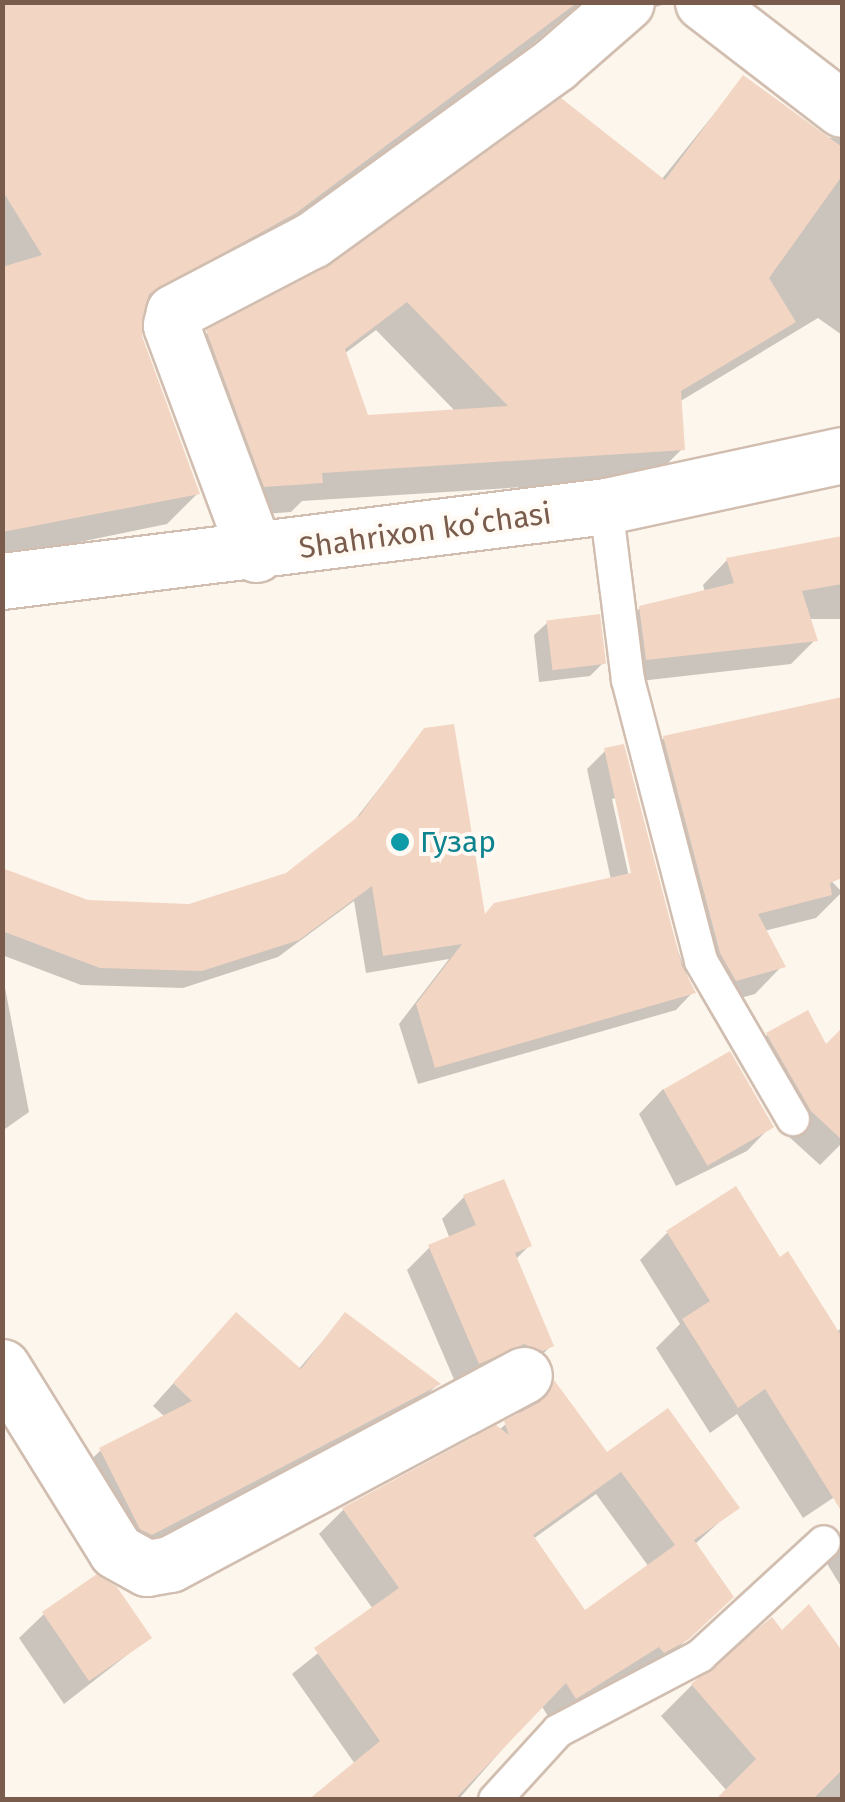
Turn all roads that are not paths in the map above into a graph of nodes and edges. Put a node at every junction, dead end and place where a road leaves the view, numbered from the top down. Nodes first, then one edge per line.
1 (626, 2) edge
2 (703, 2) edge
3 (842, 109) edge
4 (842, 455) edge
5 (606, 506) junction
6 (256, 554) junction
7 (2, 581) edge
8 (792, 1119) dead end
9 (2, 1367) edge
10 (524, 1375) dead end
11 (824, 1542) dead end
12 (495, 1800) edge

1 - 6 street
2 - 3 street
4 - 5 street, Shahrixon koʻchasi
5 - 6 street, Shahrixon koʻchasi
5 - 8 lane
6 - 7 street, Shahrixon koʻchasi
9 - 10 street
11 - 12 lane

